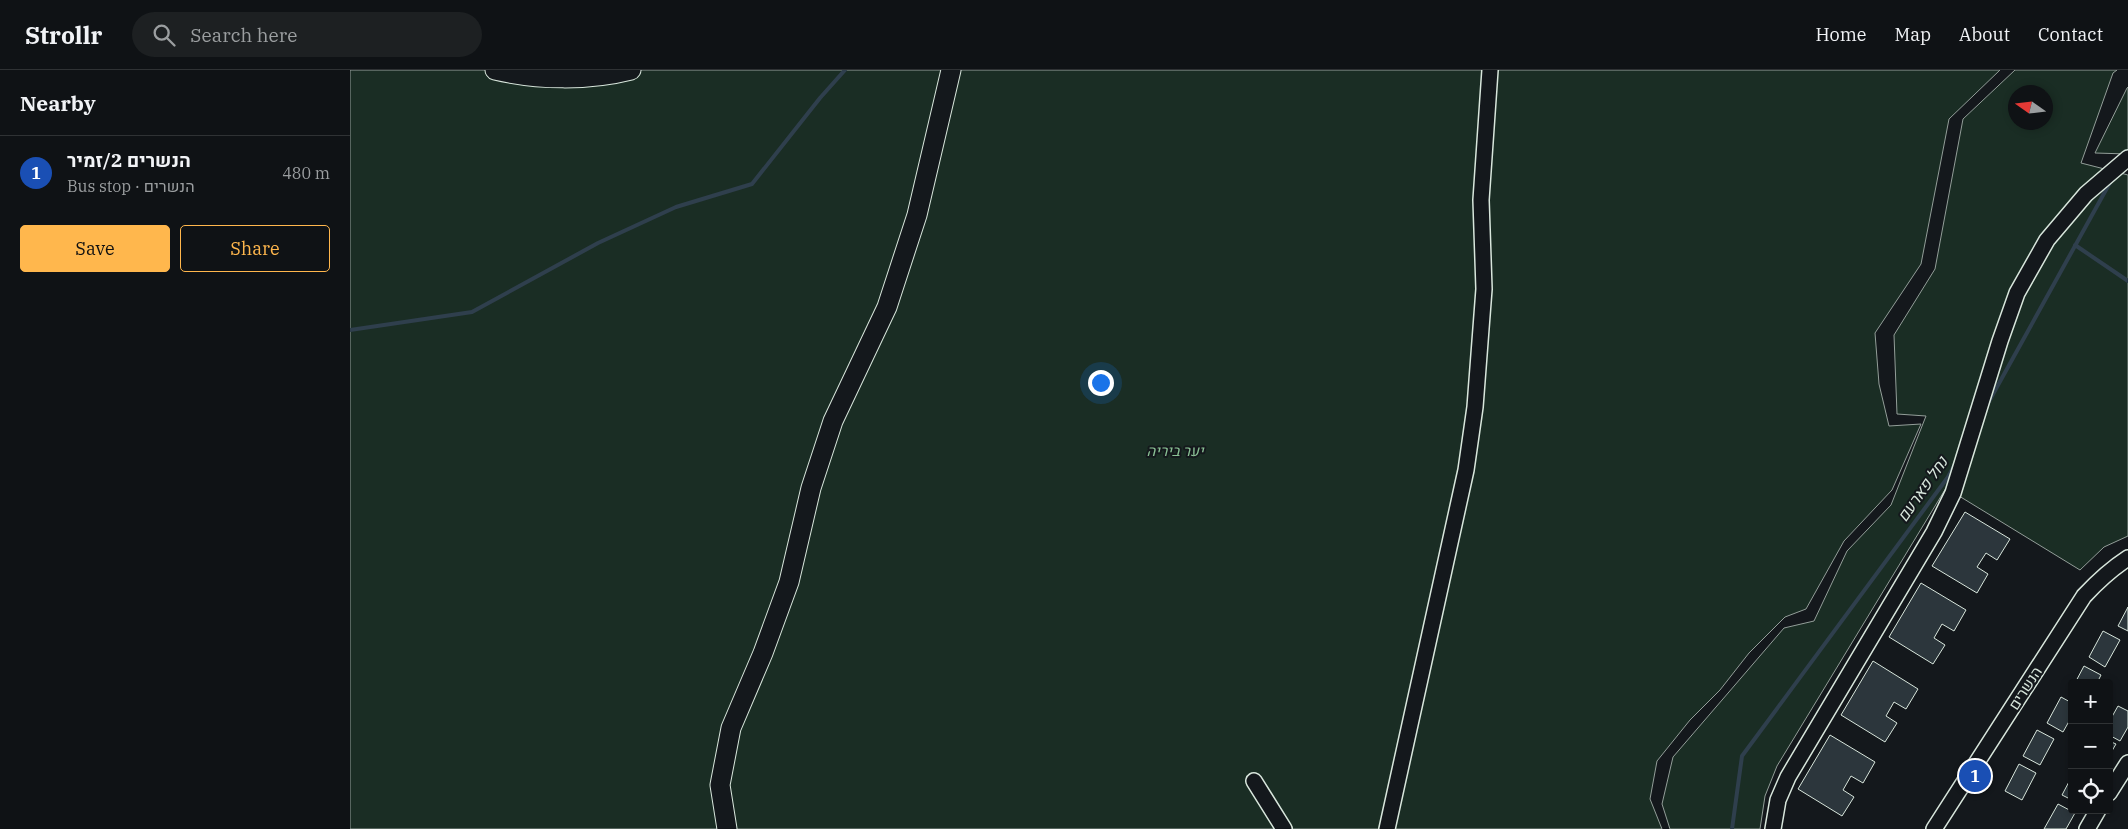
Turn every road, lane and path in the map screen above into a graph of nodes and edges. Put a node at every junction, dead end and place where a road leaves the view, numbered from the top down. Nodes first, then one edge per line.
1 (495, 70) edge
2 (631, 70) edge
3 (951, 70) edge
4 (1490, 70) edge
5 (2128, 158) edge
6 (2128, 558) edge
7 (2128, 763) edge
8 (1254, 781) dead end
9 (2113, 787) edge
10 (2095, 814) edge
11 (1280, 826) edge
12 (726, 829) edge
13 (1387, 829) edge
14 (1774, 829) edge
15 (1934, 829) edge
16 (2086, 829) edge

1 - 2 main road
3 - 12 main road
4 - 13 street
5 - 14 street
6 - 15 street, הנשרים
7 - 9 street
8 - 11 street
10 - 16 street

